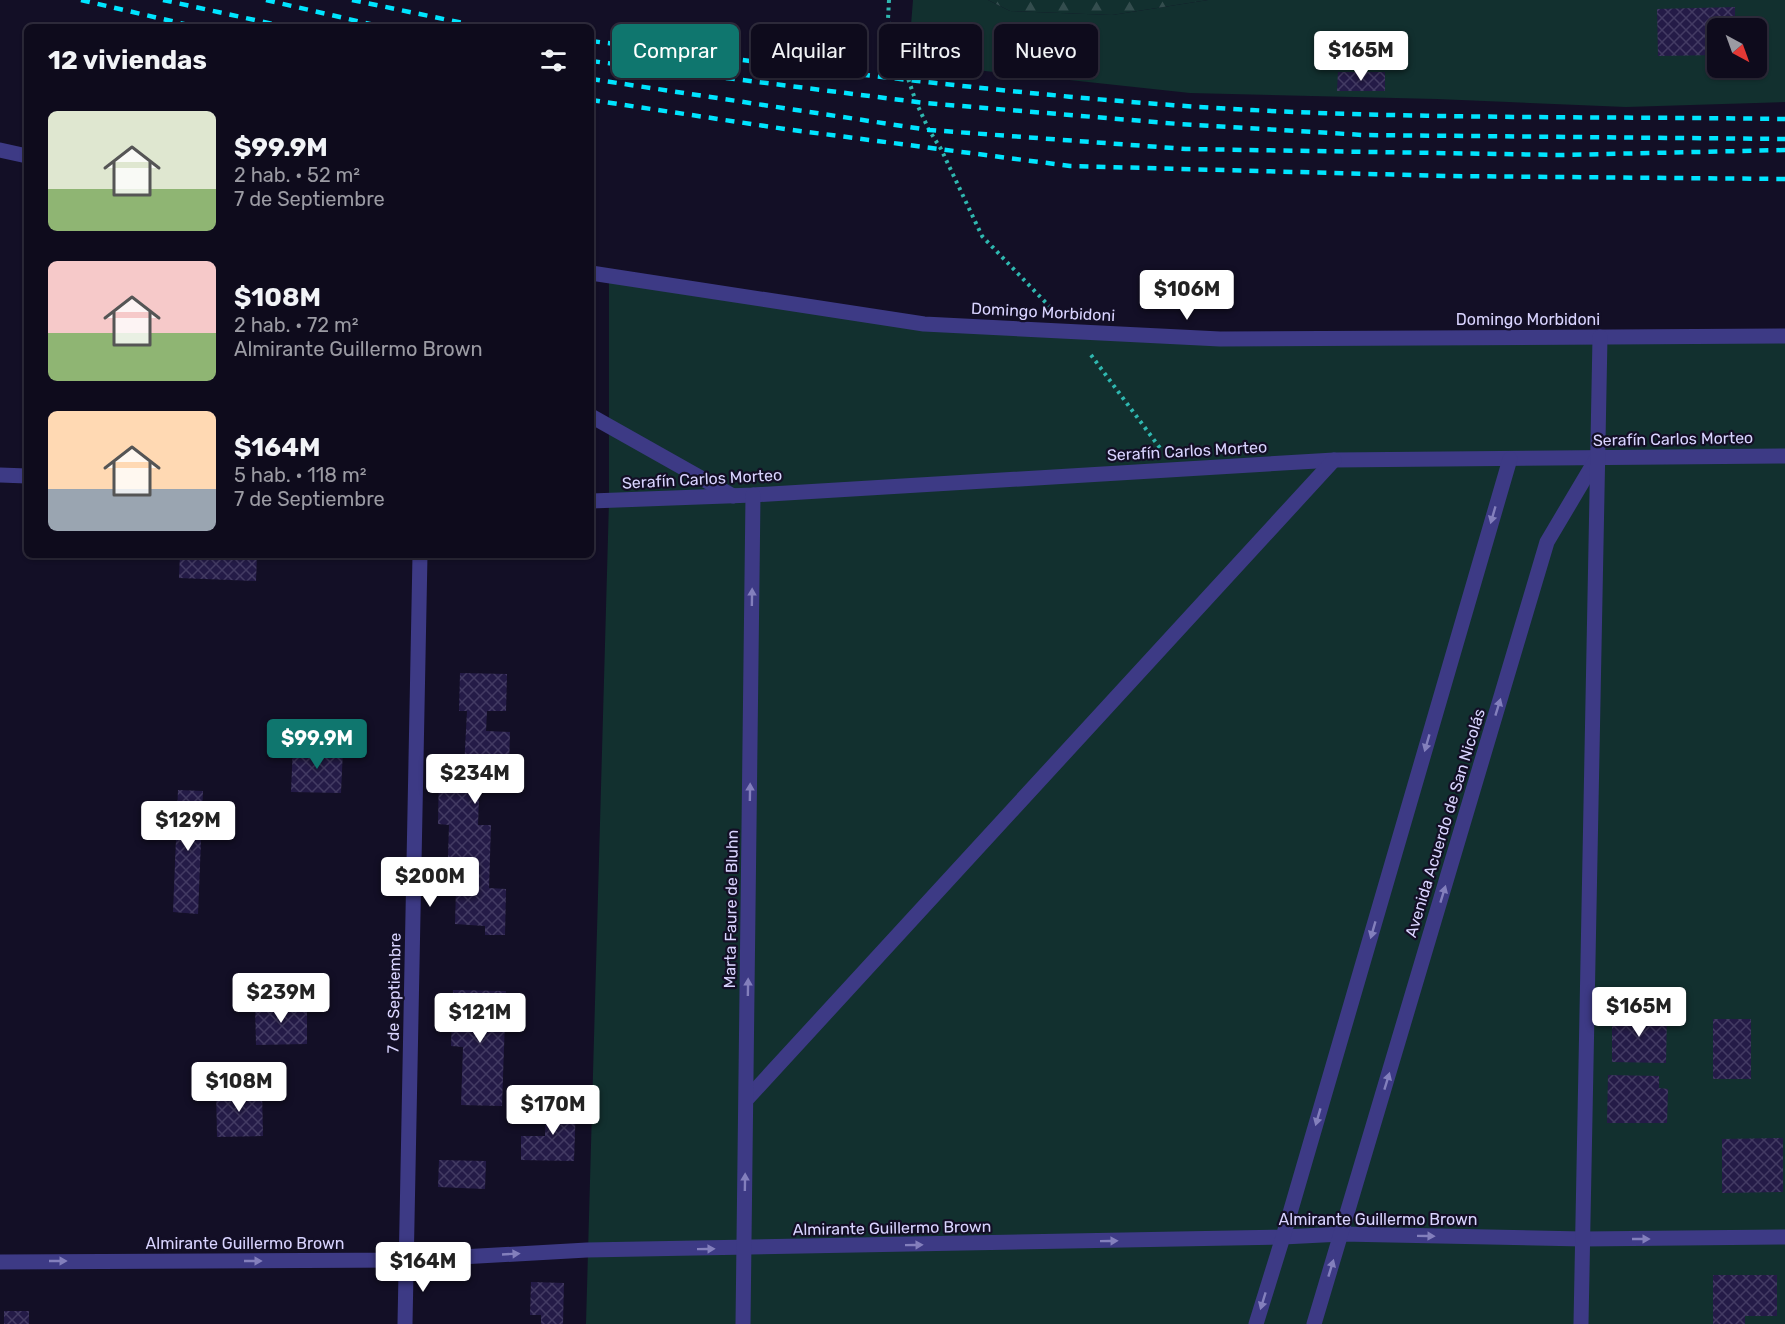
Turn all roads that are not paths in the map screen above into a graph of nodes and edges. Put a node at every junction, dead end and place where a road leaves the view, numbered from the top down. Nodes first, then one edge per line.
1 (0, 150) edge
2 (24, 155) edge
3 (594, 273) edge
4 (1785, 336) edge
5 (1600, 337) junction
6 (594, 418) edge
7 (1785, 456) edge
8 (1597, 458) junction
9 (1510, 459) junction
10 (1334, 460) junction
11 (0, 475) edge
12 (24, 476) edge
13 (753, 495) junction
14 (733, 496) junction
15 (594, 501) edge
16 (420, 558) edge
17 (747, 1100) junction
18 (1342, 1234) junction
19 (1283, 1237) junction
20 (1785, 1238) edge
21 (1583, 1239) junction
22 (744, 1248) junction
23 (407, 1260) junction
24 (0, 1262) edge
25 (405, 1324) edge
26 (743, 1324) edge
27 (1256, 1324) edge
28 (1314, 1324) edge
29 (1581, 1324) edge

1 - 2 street
3 - 5 street, Domingo Morbidoni
4 - 5 street, Domingo Morbidoni
5 - 8 street, Avenida Acuerdo de San Nicolás
6 - 14 street
7 - 8 street, Serafín Carlos Morteo
8 - 9 street, Serafín Carlos Morteo
18 -> 8 street, Avenida Acuerdo de San Nicolás
8 - 21 street
9 - 10 street, Serafín Carlos Morteo
9 -> 19 street
10 - 13 street, Serafín Carlos Morteo
10 - 17 street
11 - 12 street
13 - 14 street, Serafín Carlos Morteo
17 -> 13 street, Marta Faure de Bluhn
14 - 15 street, Serafín Carlos Morteo
16 - 23 street, 7 de Septiembre
22 -> 17 street, Marta Faure de Bluhn
18 - 19 street, Almirante Guillermo Brown
18 -> 21 street, Almirante Guillermo Brown
28 -> 18 street, Avenida Acuerdo de San Nicolás
22 -> 19 street, Almirante Guillermo Brown
19 -> 27 street
21 -> 20 street, Almirante Guillermo Brown
21 - 29 street
23 -> 22 street, Almirante Guillermo Brown
22 - 26 street, Marta Faure de Bluhn
24 -> 23 street, Almirante Guillermo Brown
23 - 25 street, 7 de Septiembre

